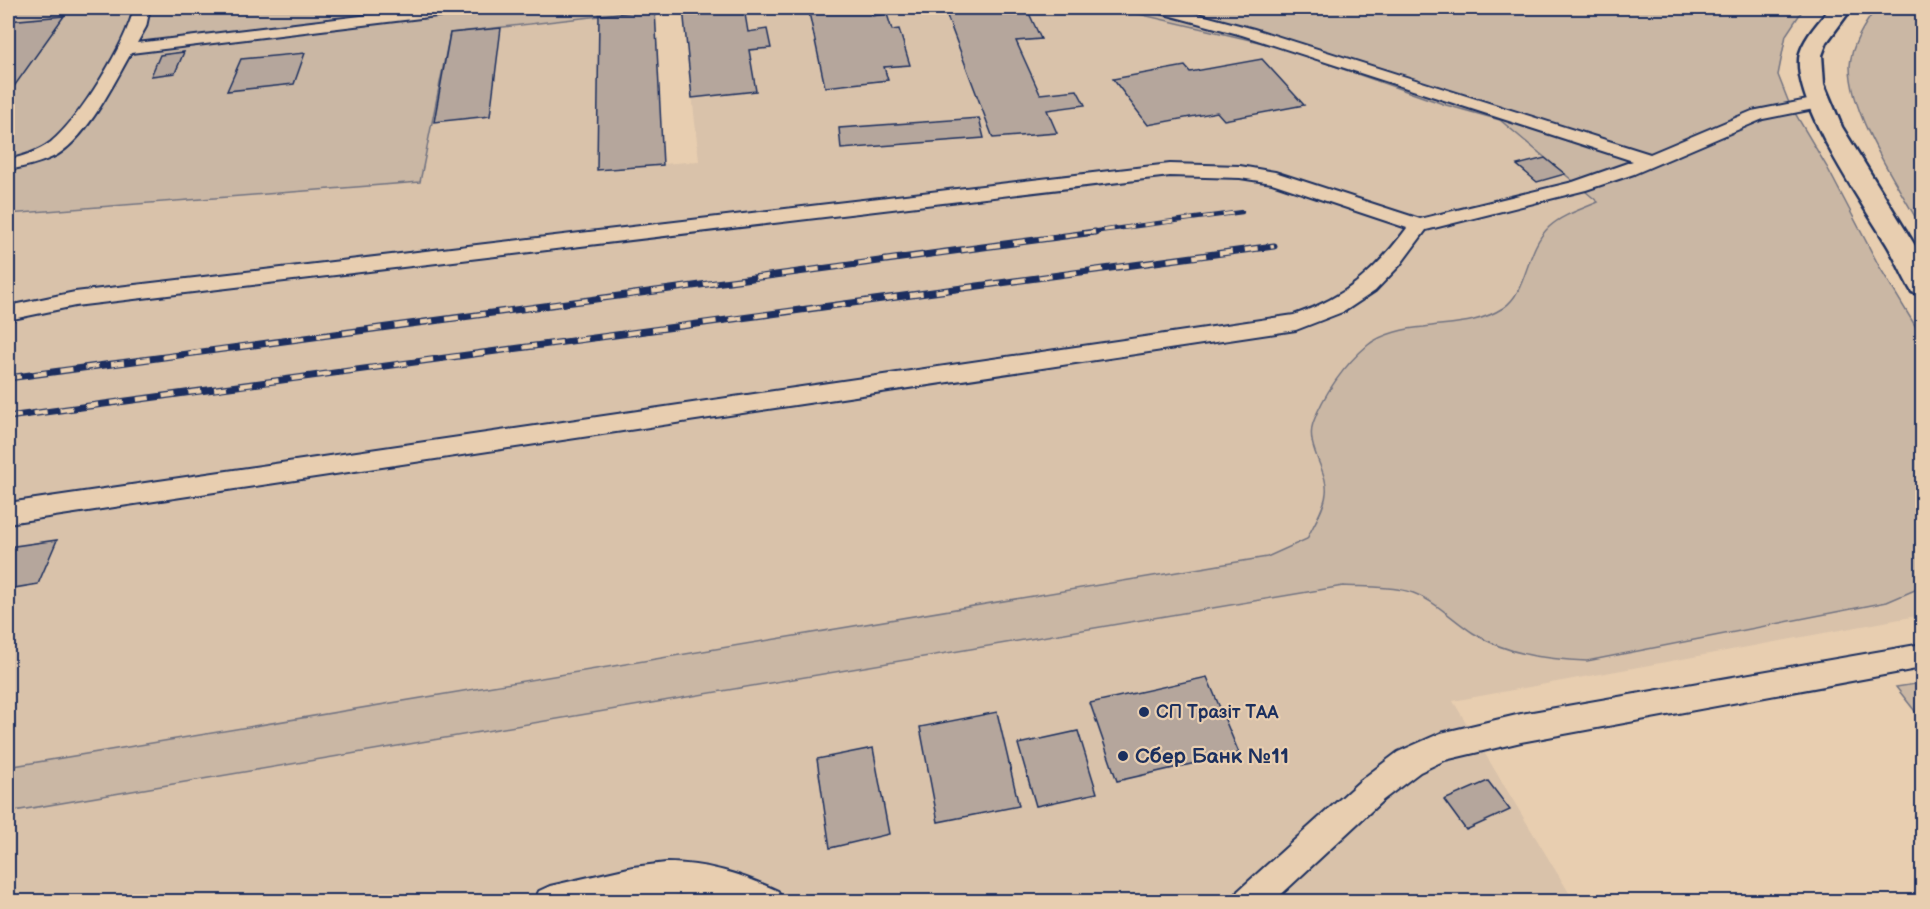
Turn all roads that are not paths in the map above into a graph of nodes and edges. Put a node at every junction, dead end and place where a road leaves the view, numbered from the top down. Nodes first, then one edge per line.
1 (142, 8) edge
2 (462, 8) edge
3 (1159, 8) edge
4 (1841, 8) edge
5 (124, 49) junction
6 (1818, 103) junction
7 (1650, 160) junction
8 (8, 165) edge
9 (1419, 225) junction
10 (1923, 285) edge
11 (8, 313) edge
12 (8, 513) edge
13 (1923, 656) edge
14 (550, 902) edge
15 (767, 902) edge
16 (1249, 902) edge

1 - 5 lane
2 - 5 lane
3 - 7 lane
4 - 6 street
5 - 8 lane
6 - 7 lane
6 - 10 street
7 - 9 lane
9 - 11 lane
9 - 12 lane
13 - 16 lane
14 - 15 lane

